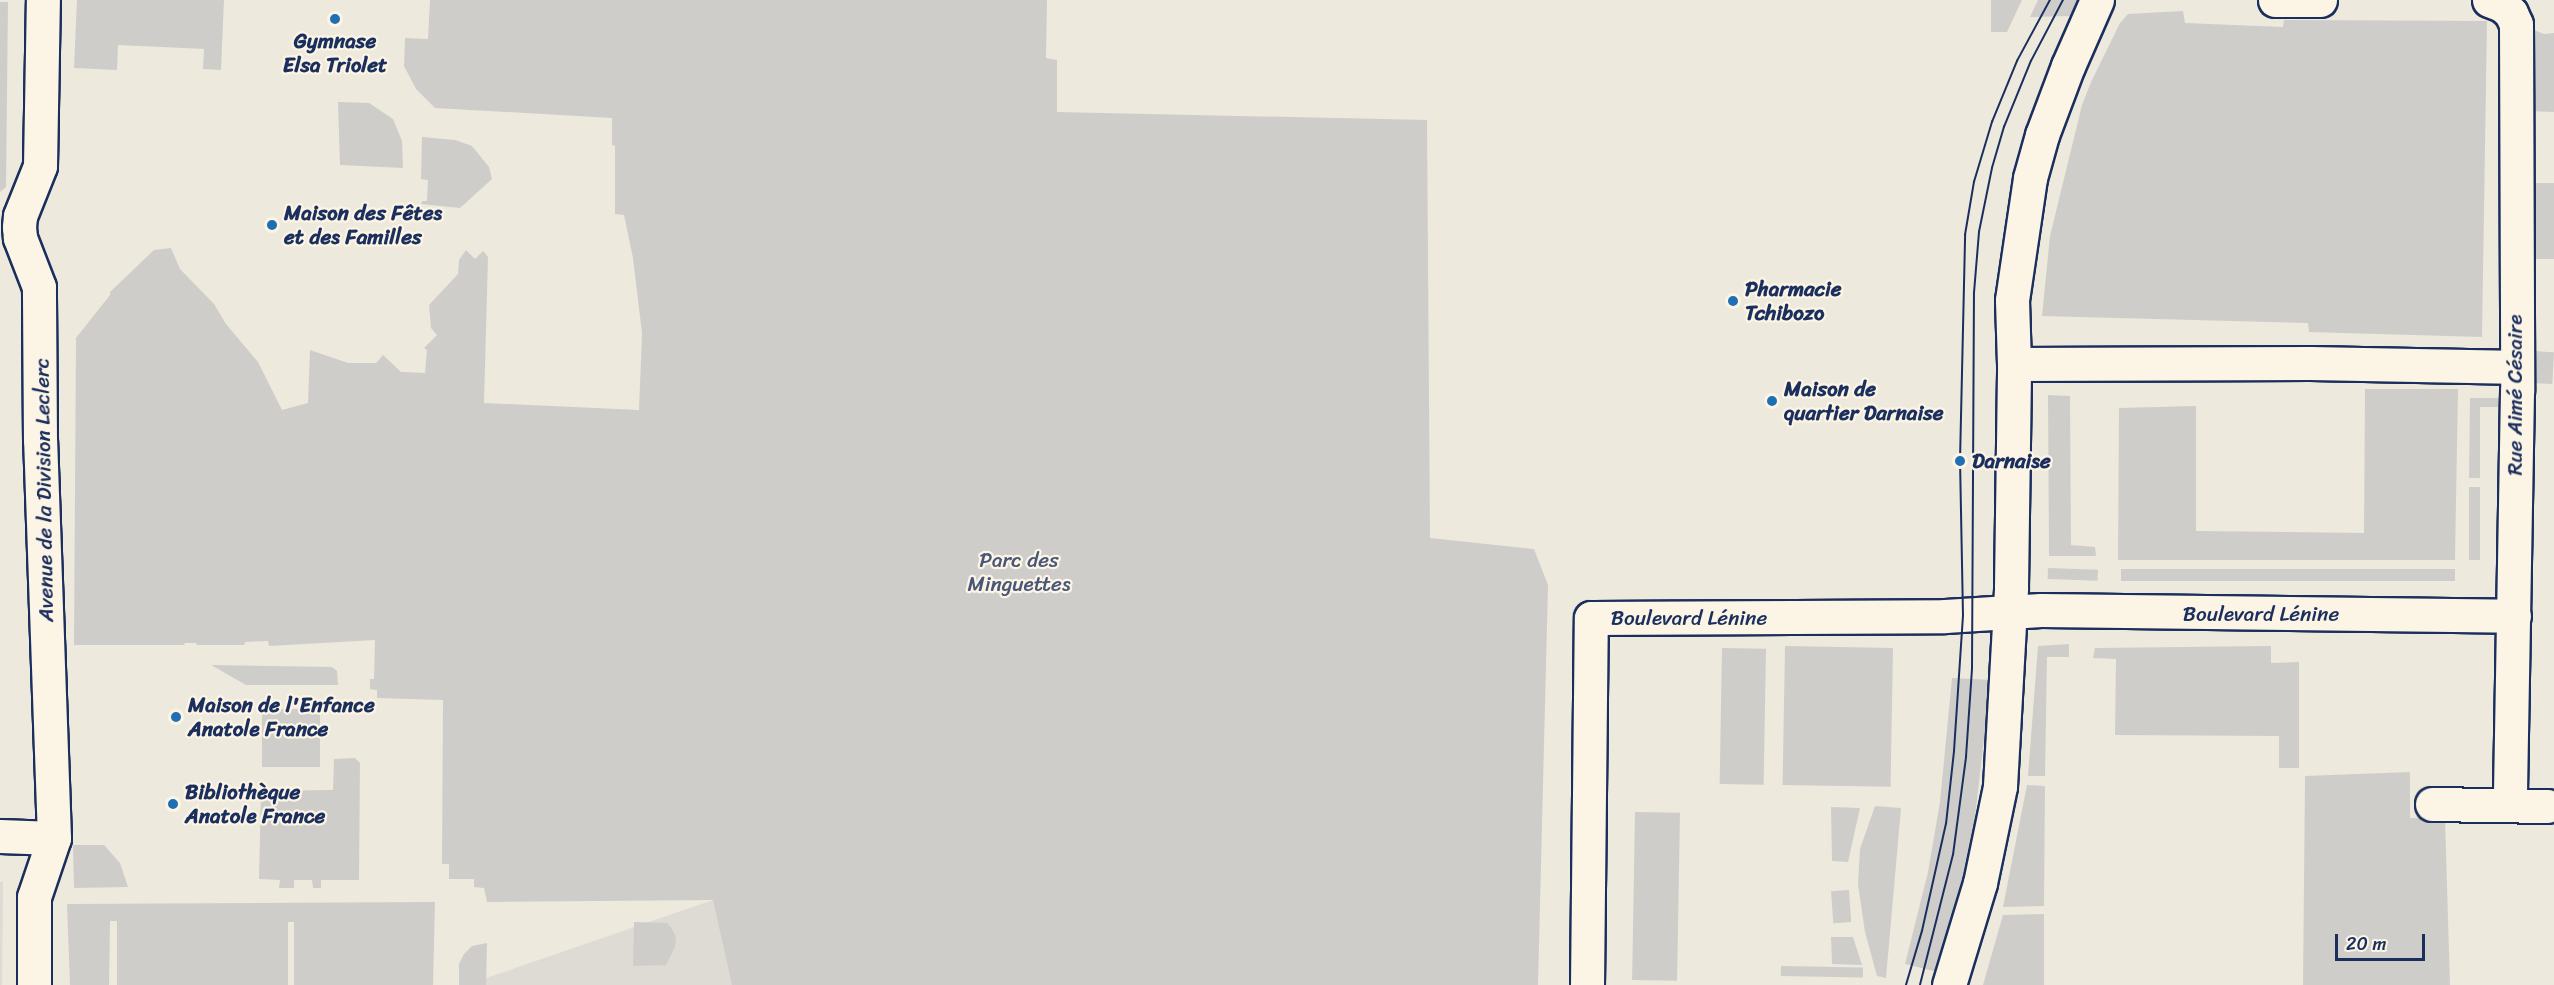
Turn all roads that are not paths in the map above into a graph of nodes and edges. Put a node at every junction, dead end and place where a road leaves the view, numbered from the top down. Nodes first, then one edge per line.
1 (43, 0) edge
2 (2097, 0) edge
3 (2275, 0) edge
4 (2320, 0) edge
5 (2489, 0) edge
6 (9, 227) edge
7 (2014, 364) junction
8 (2516, 367) junction
9 (2009, 613) junction
10 (2514, 616) junction
11 (2432, 804) dead end
12 (2510, 805) junction
13 (2547, 806) dead end
14 (0, 836) edge
15 (54, 838) junction
16 (34, 985) edge
17 (1587, 985) edge
18 (1949, 985) edge

1 - 6 street, Avenue de la Division Leclerc
2 - 7 street
3 - 4 street
5 - 8 street, Rue Aimé Césaire
6 - 15 street, Avenue de la Division Leclerc
7 - 8 street
7 - 9 street
8 - 10 street, Rue Aimé Césaire
9 - 10 street, Boulevard Lénine
9 - 17 street, Boulevard Lénine
9 - 18 street
10 - 12 street, Rue Aimé Césaire
11 - 12 street
12 - 13 street
14 - 15 street
15 - 16 street, Avenue de la Division Leclerc

